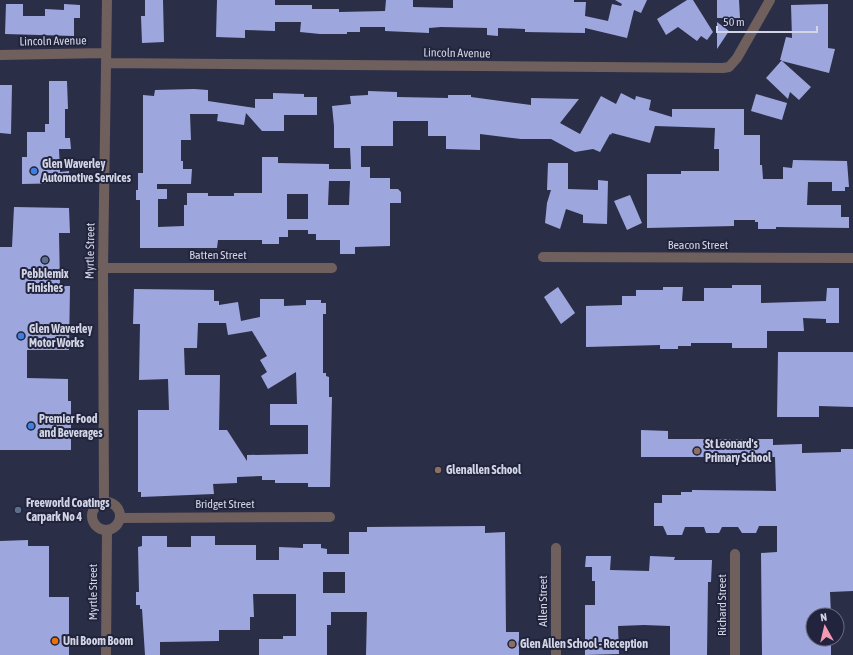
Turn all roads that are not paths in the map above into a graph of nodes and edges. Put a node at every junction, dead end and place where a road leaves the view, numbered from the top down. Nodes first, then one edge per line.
1 (107, 0) edge
2 (770, 0) edge
3 (0, 55) edge
4 (106, 58) junction
5 (543, 257) dead end
6 (853, 258) edge
7 (103, 268) junction
8 (332, 268) dead end
9 (104, 502) junction
10 (330, 517) dead end
11 (120, 518) junction
12 (107, 530) junction
13 (556, 548) dead end
14 (735, 554) dead end
15 (106, 655) edge
16 (556, 655) edge
17 (735, 655) edge

1 - 4 street, Myrtle Street
2 - 4 street, Lincoln Avenue
3 - 4 street, Lincoln Avenue
4 - 7 street, Myrtle Street
5 - 6 street, Beacon Street
7 - 8 street, Batten Street
7 - 9 street, Myrtle Street
9 - 11 street
9 - 12 street
10 - 11 street, Bridget Street
11 - 12 street
12 - 15 street, Myrtle Street
13 - 16 street, Allen Street
14 - 17 street, Richard Street

